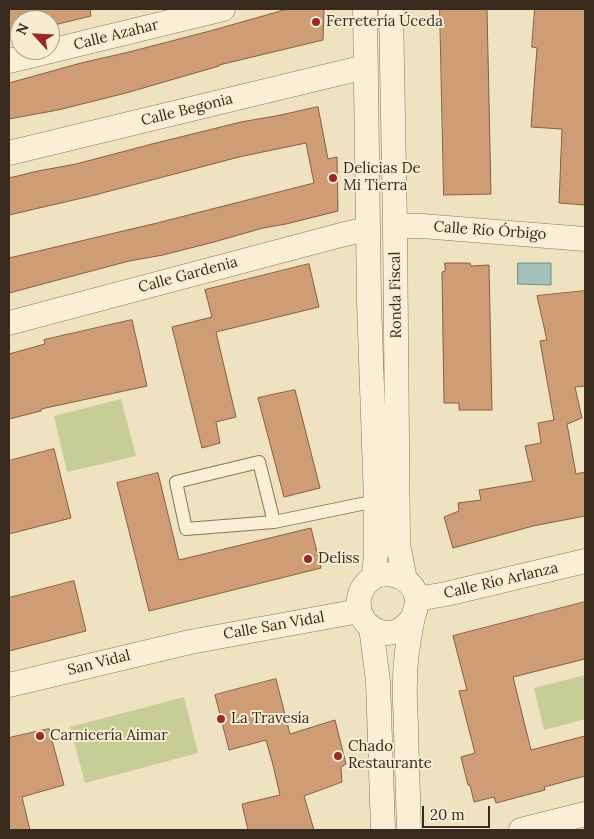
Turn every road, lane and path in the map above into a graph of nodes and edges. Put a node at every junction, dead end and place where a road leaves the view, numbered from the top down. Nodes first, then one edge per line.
1 (223, 9) edge
2 (365, 9) edge
3 (391, 9) edge
4 (9, 61) edge
5 (365, 67) junction
6 (9, 153) edge
7 (395, 226) junction
8 (368, 229) junction
9 (585, 239) edge
10 (9, 323) edge
11 (376, 501) junction
12 (274, 522) junction
13 (585, 561) edge
14 (374, 578) junction
15 (411, 599) junction
16 (365, 619) junction
17 (190, 642) joint
18 (9, 685) edge
19 (585, 814) edge
20 (383, 830) edge
21 (409, 830) edge
22 (521, 830) edge

1 - 4 street, Calle Azahar
2 - 5 street, Ronda Fiscal
3 - 7 street, Ronda Fiscal
5 - 6 street, Calle Begonia
5 - 8 street, Ronda Fiscal
7 - 9 street, Calle Río Órbigo
7 - 15 street, Ronda Fiscal
8 - 10 street, Calle Gardenia
8 - 11 street, Ronda Fiscal
11 - 12 lane
11 - 14 street, Ronda Fiscal
12 - 12 lane
13 - 15 street, Calle Río Arlanza
14 - 15 street
14 - 16 street
15 - 16 street
15 - 21 street, Ronda Fiscal
16 - 17 street, Calle San Vidal
16 - 20 street
17 - 18 street, San Vidal
19 - 22 street

